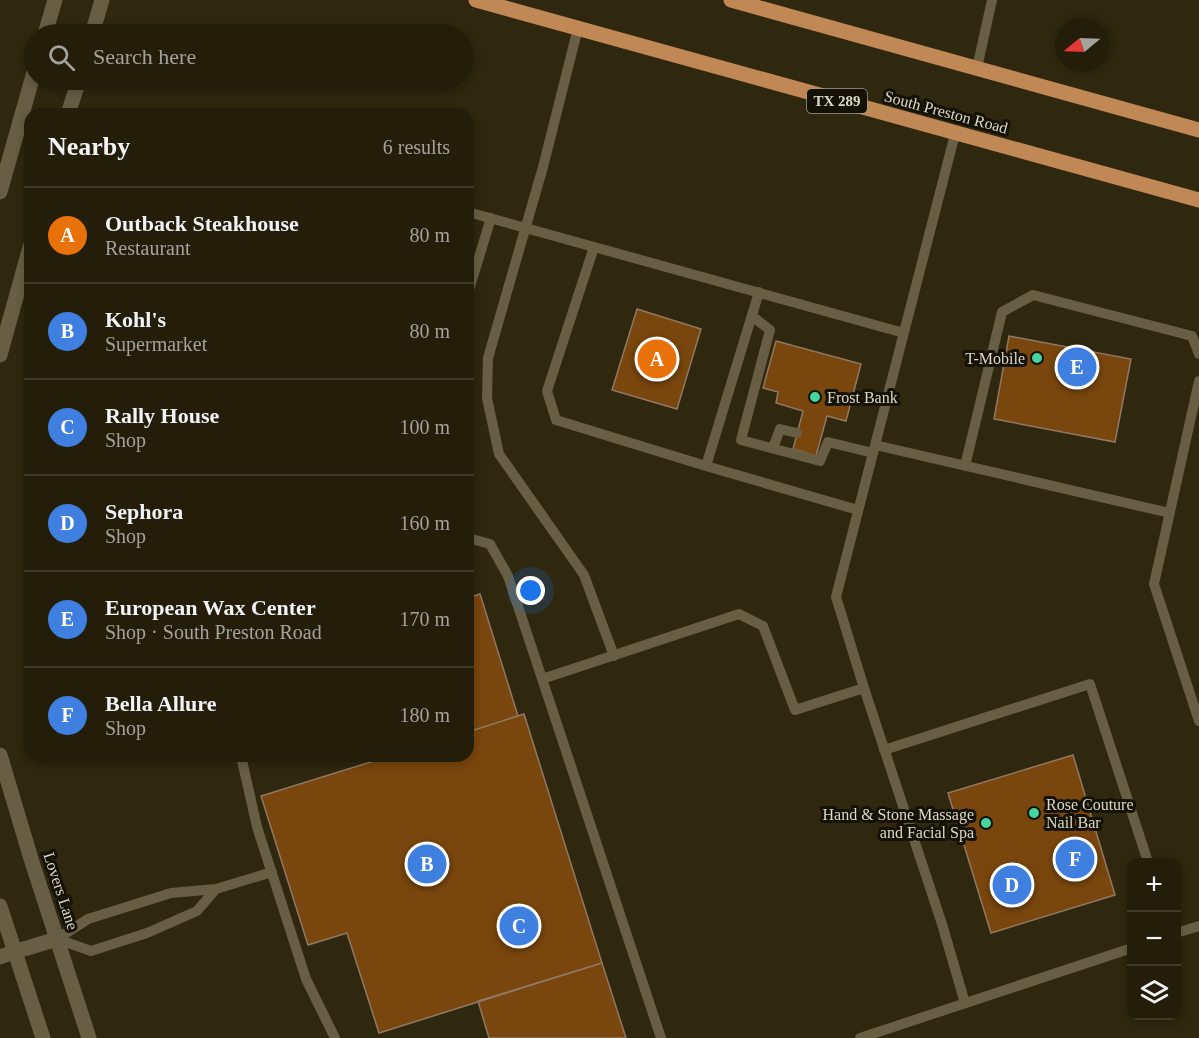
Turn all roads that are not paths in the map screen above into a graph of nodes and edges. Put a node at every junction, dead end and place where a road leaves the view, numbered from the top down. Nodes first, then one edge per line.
1 (56, 0) edge
2 (102, 0) edge
3 (476, 0) edge
4 (731, 0) edge
5 (992, 0) edge
6 (48, 24) edge
7 (95, 24) edge
8 (578, 28) junction
9 (977, 68) junction
10 (29, 90) edge
11 (76, 90) edge
12 (70, 108) edge
13 (1199, 130) edge
14 (955, 134) junction
15 (0, 192) edge
16 (1199, 200) edge
17 (474, 214) edge
18 (491, 218) junction
19 (526, 227) junction
20 (594, 247) junction
21 (24, 269) edge
22 (474, 273) edge
23 (759, 292) junction
24 (752, 316) junction
25 (904, 333) junction
26 (1199, 354) edge
27 (0, 355) edge
28 (1199, 381) edge
29 (797, 434) dead end
30 (773, 448) junction
31 (874, 449) junction
32 (706, 466) junction
33 (965, 466) junction
34 (858, 510) junction
35 (1170, 513) junction
36 (474, 540) edge
37 (614, 656) junction
38 (542, 679) junction
39 (864, 688) junction
40 (1199, 721) edge
41 (884, 750) junction
42 (0, 755) edge
43 (242, 762) edge
44 (1147, 858) edge
45 (272, 872) junction
46 (216, 889) junction
47 (0, 906) edge
48 (1199, 926) edge
49 (1181, 931) edge
50 (57, 939) junction
51 (1127, 949) edge
52 (7, 954) edge
53 (965, 1003) junction
54 (43, 1038) edge
55 (89, 1038) edge
56 (335, 1038) edge
57 (661, 1038) edge
58 (860, 1038) edge

1 - 6 street
2 - 7 street
3 - 8 main road, South Preston Road / TX 289
4 - 9 main road
5 - 9 lane
8 - 14 main road, South Preston Road / TX 289
8 - 19 lane
9 - 13 main road
10 - 15 street
11 - 12 street
14 - 16 main road, South Preston Road / TX 289
14 - 25 lane
17 - 18 lane
18 - 19 lane
18 - 22 lane
19 - 20 lane
19 - 37 lane
20 - 23 lane
20 - 32 lane
21 - 27 street
23 - 24 lane
23 - 25 lane
24 - 30 lane
24 - 32 lane
25 - 31 lane
26 - 33 lane
28 - 35 lane
29 - 30 lane
30 - 31 lane
31 - 33 lane
31 - 34 lane
32 - 34 lane
33 - 35 lane
34 - 39 lane
35 - 40 lane
36 - 38 lane
37 - 38 lane
37 - 39 lane
38 - 57 lane
39 - 41 lane
41 - 44 lane
41 - 53 lane
42 - 50 street, Lovers Lane
43 - 45 lane
45 - 46 lane
45 - 56 lane
46 - 50 lane
46 - 50 lane
47 - 52 street
48 - 49 lane
50 - 52 street
50 - 55 street, Lovers Lane
51 - 53 lane
52 - 54 street
53 - 58 lane

